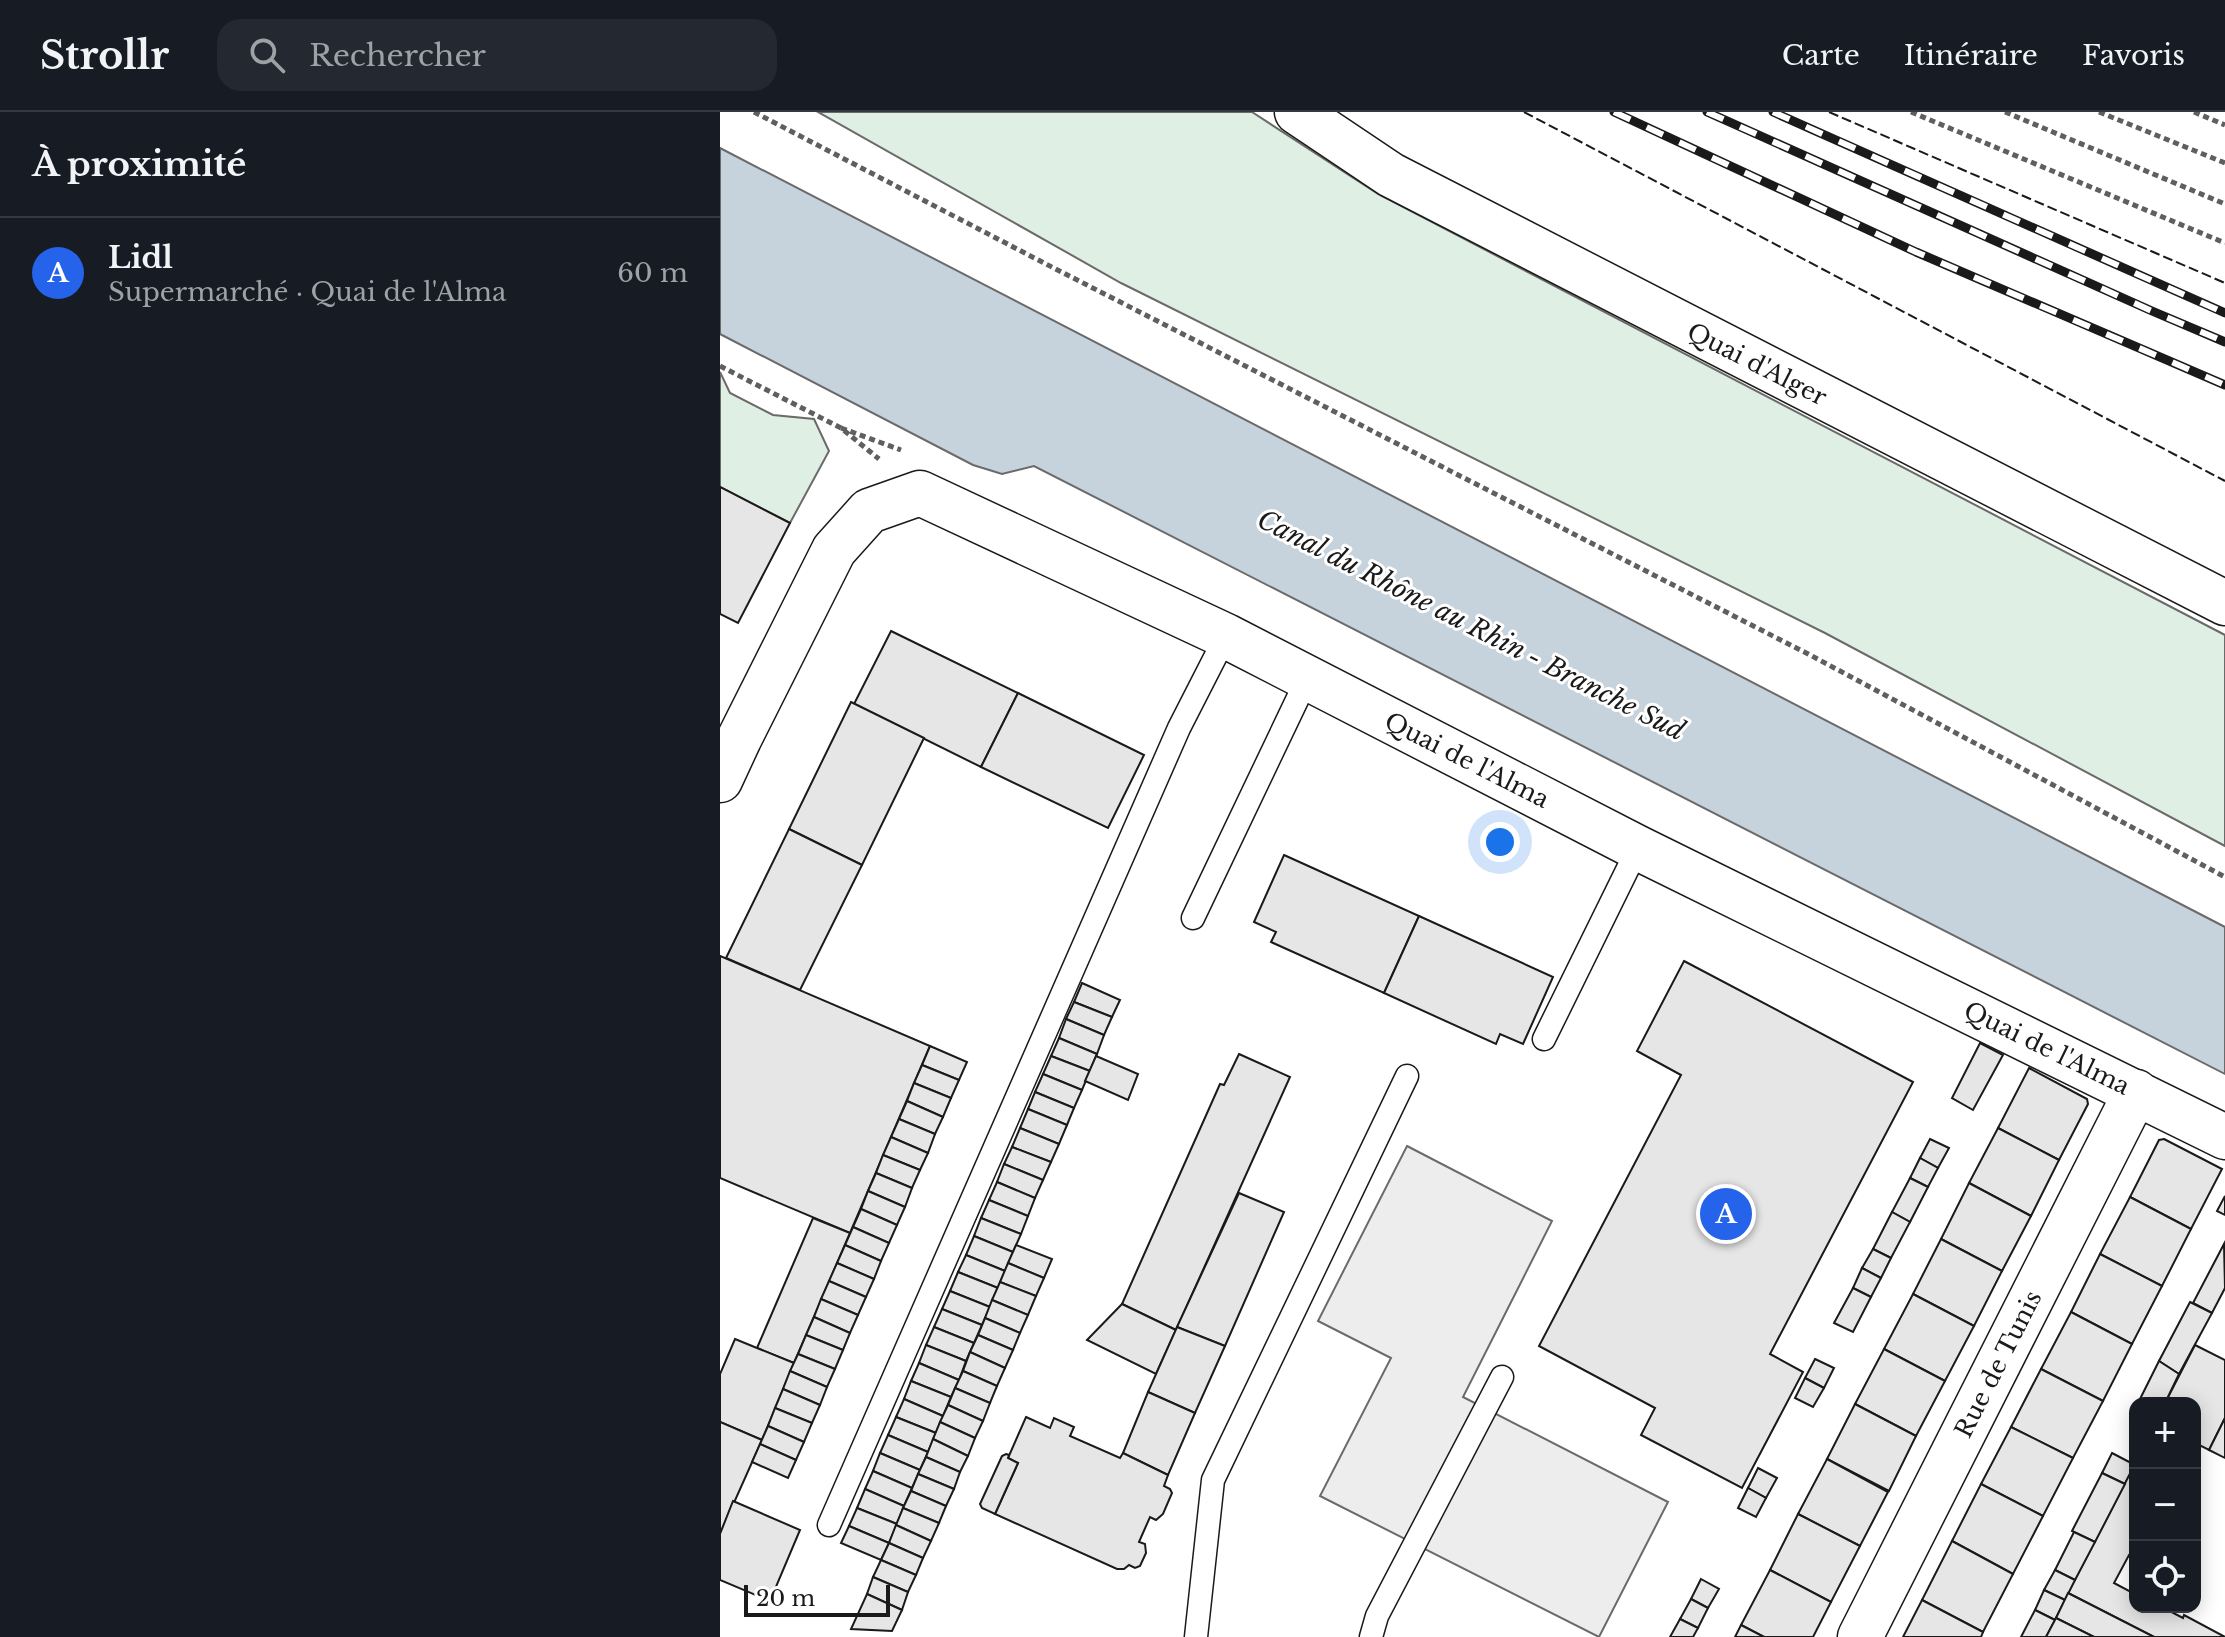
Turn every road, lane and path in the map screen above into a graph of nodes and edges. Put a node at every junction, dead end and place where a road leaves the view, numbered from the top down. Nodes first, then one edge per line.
1 (754, 112) edge
2 (1297, 112) edge
3 (1911, 112) edge
4 (2005, 112) edge
5 (2099, 112) edge
6 (2194, 112) edge
7 (2225, 125) edge
8 (2225, 163) edge
9 (2225, 204) edge
10 (2225, 243) edge
11 (720, 366) edge
12 (920, 493) junction
13 (2225, 603) edge
14 (1226, 636) junction
15 (1308, 677) junction
16 (720, 780) edge
17 (1638, 848) junction
18 (2225, 877) edge
19 (1193, 918) dead end
20 (1544, 1039) dead end
21 (1407, 1076) dead end
22 (2136, 1092) junction
23 (2225, 1137) edge
24 (1502, 1377) dead end
25 (829, 1525) dead end
26 (1196, 1637) edge
27 (1371, 1637) edge
28 (1860, 1637) edge

1 - 18 path
2 - 13 street, Quai d'Alger
3 - 10 path
4 - 9 path
5 - 8 path
6 - 7 path
11 - 12 path
12 - 14 street, Quai de l'Alma
12 - 16 street
14 - 15 street, Quai de l'Alma
14 - 25 lane
15 - 17 street, Quai de l'Alma
15 - 19 lane
17 - 20 lane
17 - 22 street, Quai de l'Alma
21 - 26 lane
22 - 23 street, Quai de l'Alma
22 - 28 street, Rue de Tunis
24 - 27 lane

